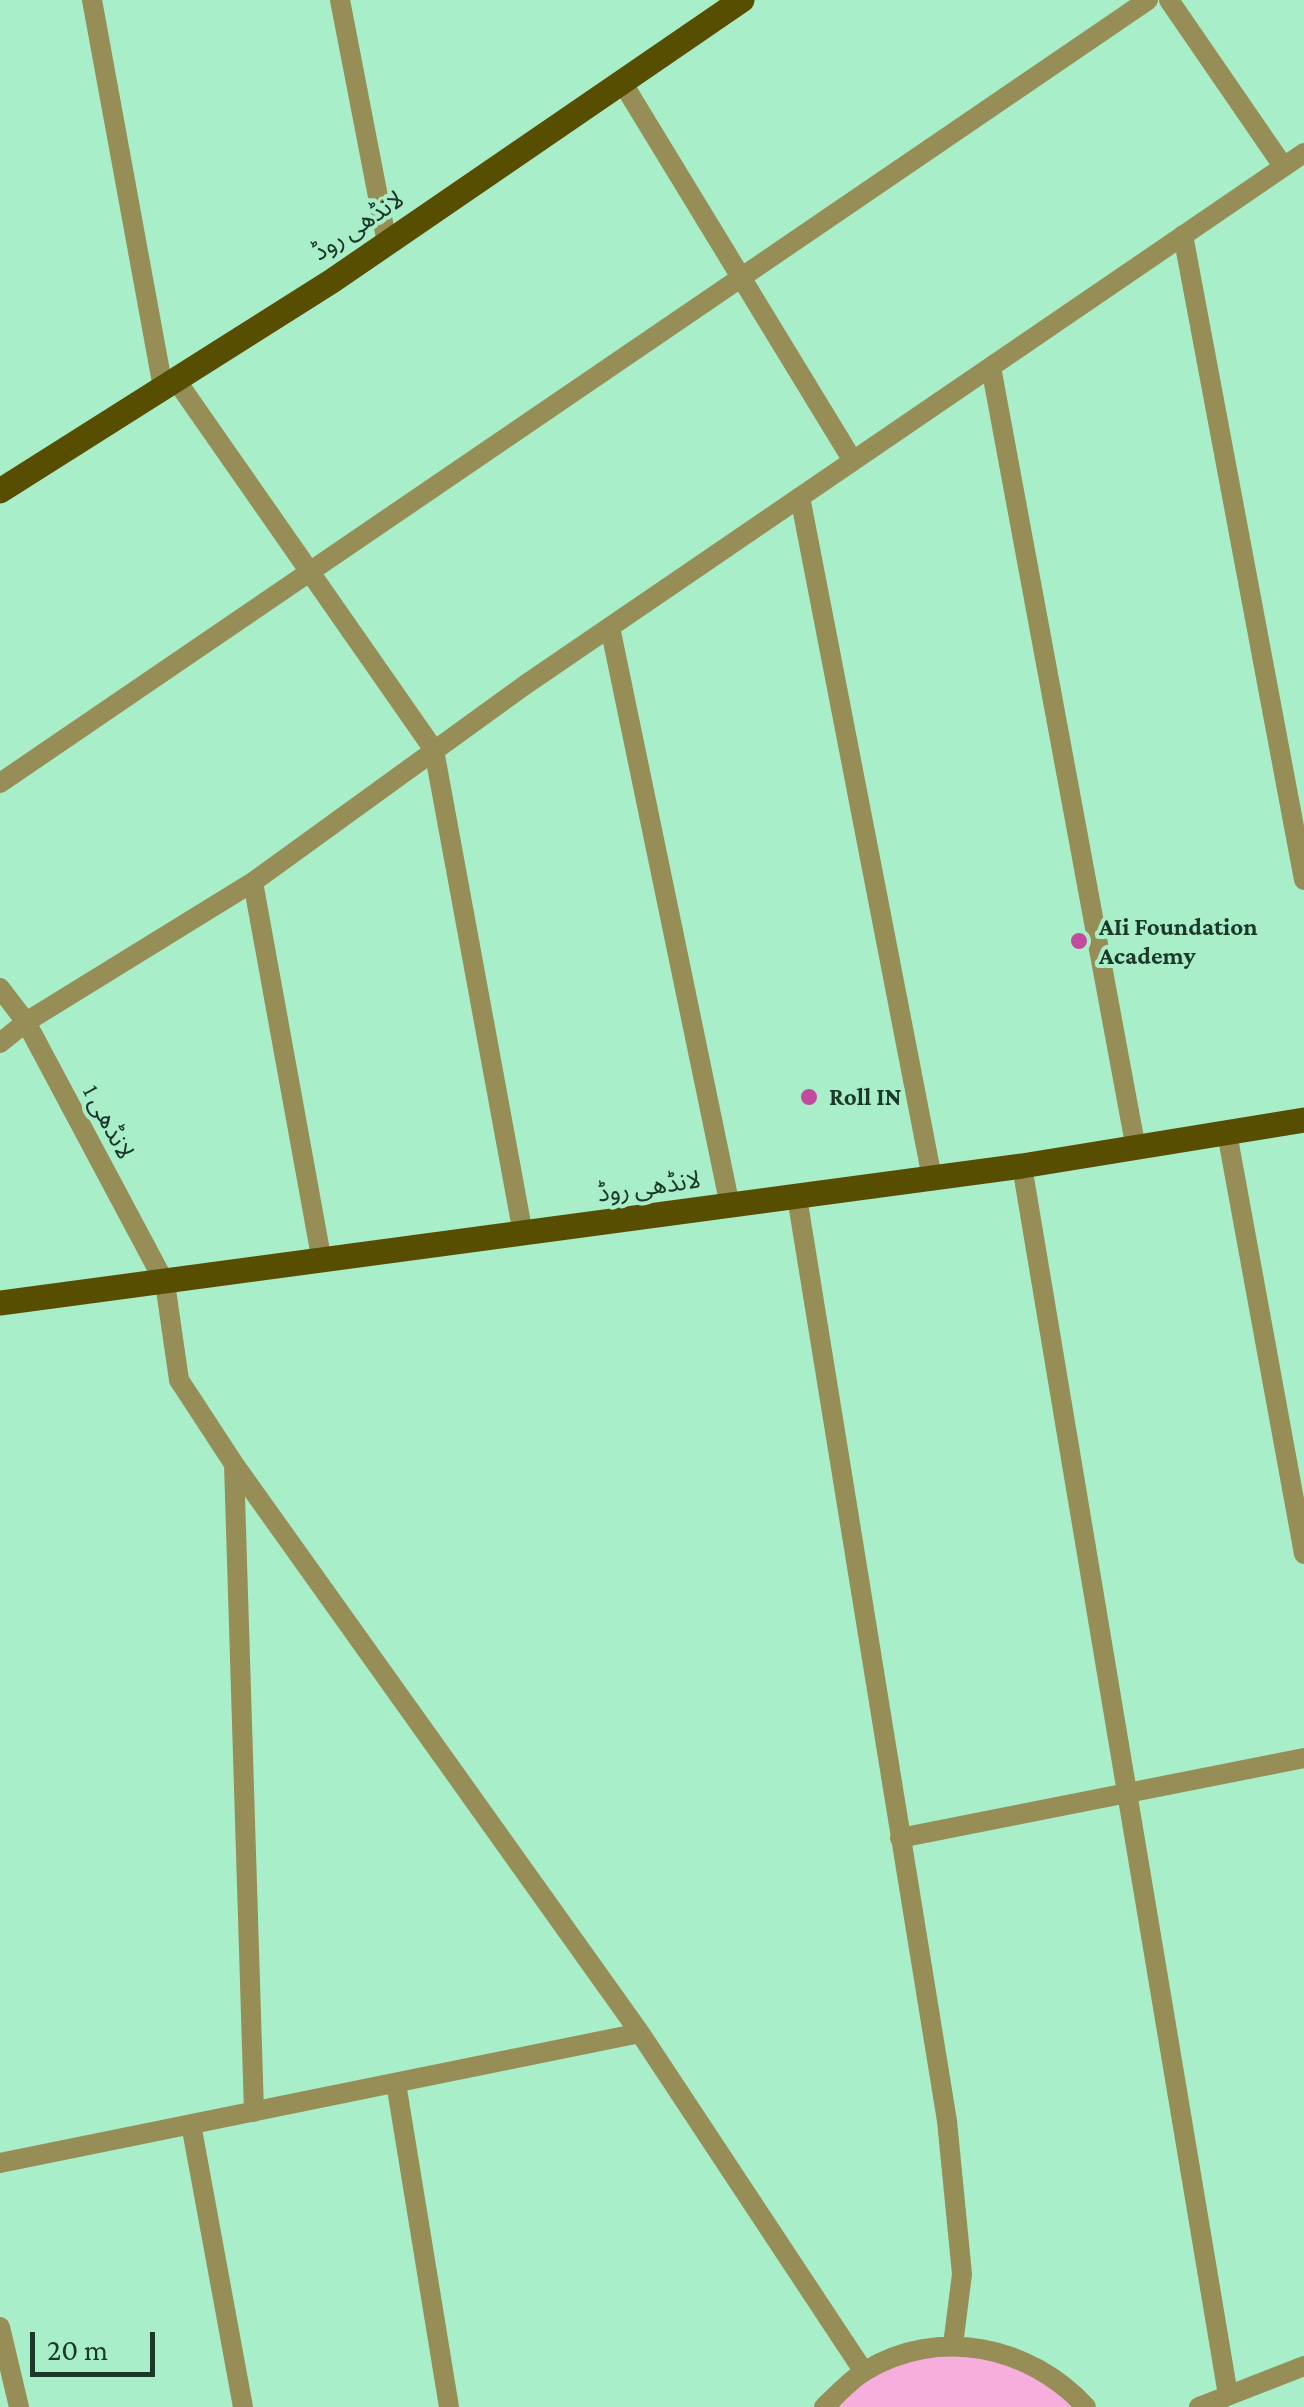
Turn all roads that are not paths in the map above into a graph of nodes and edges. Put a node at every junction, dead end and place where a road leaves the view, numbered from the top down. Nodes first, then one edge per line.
1 (92, 0) edge
2 (340, 0) edge
3 (742, 0) edge
4 (1148, 0) edge
5 (1169, 0) edge
6 (714, 9) edge
7 (622, 82) junction
8 (1304, 152) edge
9 (1283, 166) junction
10 (1183, 235) junction
11 (387, 243) junction
12 (742, 278) junction
13 (991, 366) junction
14 (169, 384) junction
15 (853, 461) junction
16 (0, 492) edge
17 (800, 497) junction
18 (310, 572) junction
19 (610, 626) junction
20 (434, 750) junction
21 (0, 783) edge
22 (1304, 880) edge
23 (252, 882) junction
24 (0, 988) edge
25 (26, 1022) junction
26 (0, 1043) edge
27 (1304, 1120) edge
28 (1226, 1133) junction
29 (1136, 1149) junction
30 (1022, 1166) junction
31 (932, 1178) junction
32 (797, 1197) junction
33 (730, 1206) junction
34 (524, 1234) junction
35 (322, 1262) junction
36 (165, 1283) junction
37 (0, 1303) edge
38 (234, 1464) junction
39 (1304, 1554) edge
40 (1304, 1758) edge
41 (1130, 1792) junction
42 (900, 1838) junction
43 (640, 2033) junction
44 (396, 2082) junction
45 (254, 2112) junction
46 (191, 2124) junction
47 (0, 2162) edge
48 (0, 2327) edge
49 (953, 2345) junction
50 (1304, 2366) edge
51 (864, 2372) junction
52 (1228, 2396) junction
53 (20, 2407) edge
54 (242, 2407) edge
55 (449, 2407) edge
56 (824, 2407) edge
57 (1086, 2407) edge
58 (1199, 2407) edge

1 - 14 street
2 - 11 street
3 - 6 main road, لانڈھی روڈ
4 - 12 street
5 - 9 street
6 - 7 main road, لانڈھی روڈ
7 - 11 main road, لانڈھی روڈ
7 - 12 street
8 - 9 street
9 - 10 street
10 - 13 street
10 - 22 street
11 - 14 main road, لانڈھی روڈ
12 - 15 street
12 - 18 street
13 - 15 street
13 - 29 street
14 - 16 main road, لانڈھی روڈ
14 - 18 street
15 - 17 street
17 - 19 street
17 - 31 street
18 - 20 street
18 - 21 street
19 - 20 street
19 - 33 street
20 - 23 street
20 - 34 street
23 - 25 street
23 - 35 street
24 - 25 street, لانڈھی 1
25 - 26 street
25 - 36 street, لانڈھی 1
27 - 28 main road, لانڈھی روڈ
28 - 29 main road, لانڈھی روڈ
28 - 39 street
29 - 30 main road, لانڈھی روڈ
30 - 31 main road, لانڈھی روڈ
30 - 41 street
31 - 32 main road, لانڈھی روڈ
32 - 33 main road, لانڈھی روڈ
32 - 42 street
33 - 34 main road, لانڈھی روڈ
34 - 35 main road, لانڈھی روڈ
35 - 36 main road, لانڈھی روڈ
36 - 37 main road, لانڈھی روڈ
36 - 38 street, لانڈھی 1
38 - 43 street, لانڈھی 1
38 - 45 street
40 - 41 street
41 - 42 street
41 - 52 street
42 - 49 street
43 - 44 street
43 - 51 street, لانڈھی 1
44 - 45 street
44 - 55 street
45 - 46 street
46 - 47 street
46 - 54 street
48 - 53 street
49 - 51 street
49 - 57 street
50 - 52 street
51 - 56 street
52 - 58 street

